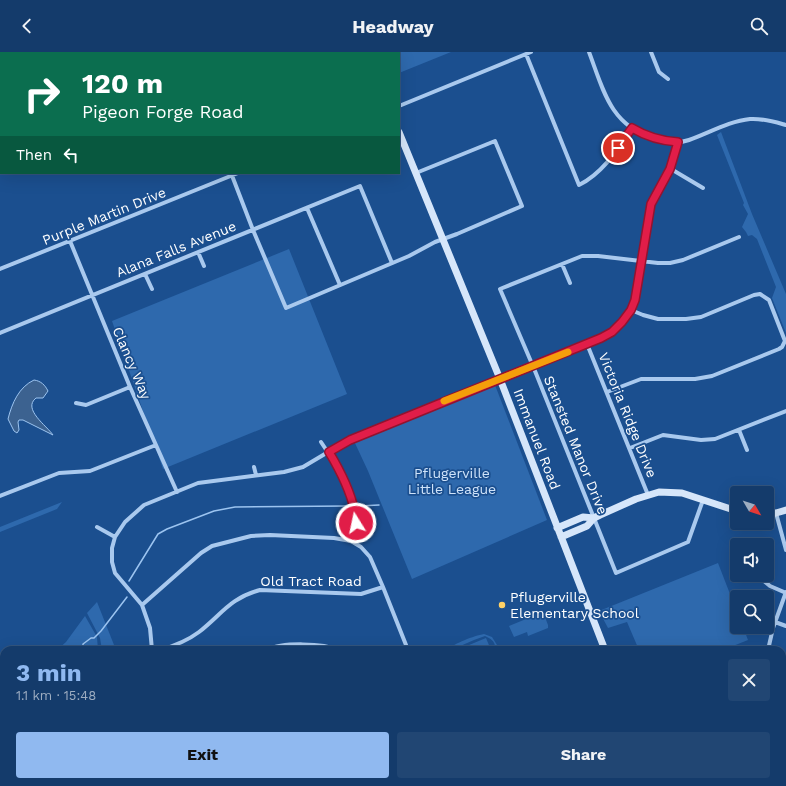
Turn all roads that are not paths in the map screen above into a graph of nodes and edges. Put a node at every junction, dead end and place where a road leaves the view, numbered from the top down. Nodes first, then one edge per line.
1 (589, 52) edge
2 (651, 52) edge
3 (528, 53) edge
4 (668, 79) dead end
5 (400, 106) edge
6 (786, 125) edge
7 (632, 128) junction
8 (400, 134) edge
9 (678, 142) junction
10 (670, 169) junction
11 (416, 173) junction
12 (231, 174) edge
13 (703, 188) dead end
14 (307, 208) junction
15 (253, 230) junction
16 (739, 237) dead end
17 (443, 239) junction
18 (70, 241) junction
19 (198, 252) junction
20 (642, 262) junction
21 (392, 263) junction
22 (562, 264) junction
23 (204, 266) dead end
24 (0, 269) edge
25 (145, 274) junction
26 (570, 283) dead end
27 (340, 285) junction
28 (152, 289) dead end
29 (92, 295) junction
30 (631, 310) junction
31 (0, 333) edge
32 (587, 344) junction
33 (532, 365) junction
34 (500, 379) junction
35 (130, 387) junction
36 (607, 392) junction
37 (76, 403) dead end
38 (786, 411) edge
39 (739, 430) junction
40 (321, 442) dead end
41 (156, 445) junction
42 (630, 448) junction
43 (747, 450) dead end
44 (329, 452) junction
45 (254, 467) dead end
46 (256, 475) junction
47 (176, 492) junction
48 (648, 495) junction
49 (0, 496) edge
50 (703, 500) junction
51 (730, 509) edge
52 (786, 510) edge
53 (776, 513) joint
54 (594, 518) junction
55 (97, 527) dead end
56 (557, 528) junction
57 (116, 537) junction
58 (561, 537) junction
59 (351, 541) junction
60 (786, 550) edge
61 (765, 582) edge
62 (383, 587) junction
63 (786, 592) edge
64 (142, 605) junction
65 (775, 622) junction
66 (786, 626) edge
67 (152, 646) edge
68 (172, 646) edge
69 (278, 646) edge
70 (326, 646) edge
71 (406, 646) edge
72 (603, 646) edge
73 (769, 646) edge

1 - 7 street
2 - 4 street
3 - 5 street
3 - 7 street
6 - 9 street
7 - 9 street
8 - 11 street, Immanuel Road
9 - 10 street
10 - 13 street
10 - 20 street
11 - 17 street, Immanuel Road
11 - 17 street
12 - 15 street
12 - 18 street, Purple Martin Drive
14 - 15 street, Alana Falls Avenue
14 - 21 street, Alana Falls Avenue
14 - 27 street
15 - 19 street, Alana Falls Avenue
15 - 27 street
16 - 20 street, Stansted Manor Drive
17 - 21 street
17 - 34 street, Immanuel Road
18 - 24 street, Purple Martin Drive
18 - 29 street, Clancy Way
19 - 23 street
19 - 25 street, Alana Falls Avenue
20 - 22 street, Stansted Manor Drive
20 - 30 street
21 - 27 street
22 - 26 street
22 - 33 street, Stansted Manor Drive
25 - 28 street
25 - 29 street, Alana Falls Avenue
29 - 31 street, Alana Falls Avenue
29 - 35 street, Clancy Way
30 - 32 street
30 - 36 street
32 - 33 street
32 - 36 street, Victoria Ridge Drive
33 - 34 street
33 - 54 street, Stansted Manor Drive
34 - 44 street
34 - 56 street, Immanuel Road
35 - 37 street
35 - 41 street, Clancy Way
36 - 42 street, Victoria Ridge Drive
38 - 39 street
39 - 42 street
39 - 43 street
40 - 44 street
41 - 47 street, Clancy Way
41 - 49 street
42 - 48 street, Victoria Ridge Drive
44 - 46 street
44 - 59 street
45 - 46 street
46 - 47 street
47 - 57 street
48 - 50 street
48 - 54 street
50 - 51 street
50 - 54 street, Stansted Manor Drive
52 - 53 street
53 - 60 street
54 - 56 street
54 - 58 street
55 - 57 street
56 - 58 street, Immanuel Road
57 - 64 street
58 - 72 street, Immanuel Road
59 - 62 street
59 - 64 street
61 - 63 street
62 - 68 street, Old Tract Road
62 - 71 street
63 - 65 street
64 - 67 street
65 - 66 street
65 - 73 street
69 - 70 street

